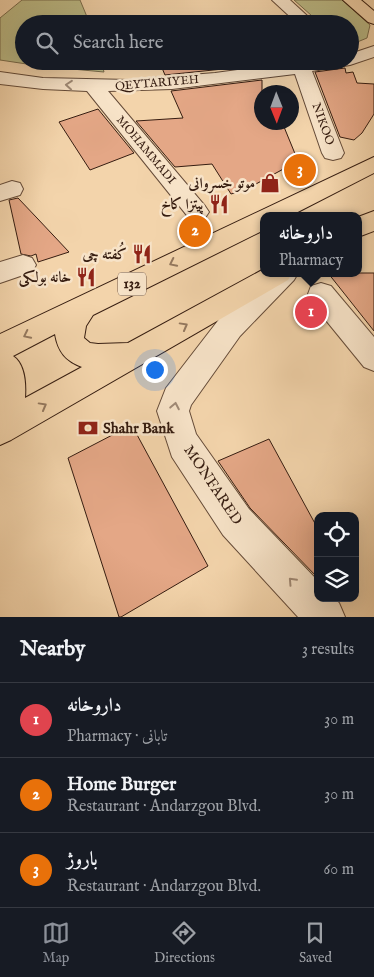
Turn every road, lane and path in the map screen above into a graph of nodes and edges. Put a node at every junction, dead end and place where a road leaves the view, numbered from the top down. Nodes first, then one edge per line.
1 (280, 0) edge
2 (351, 0) edge
3 (298, 15) edge
4 (374, 19) edge
5 (374, 51) edge
6 (359, 57) edge
7 (283, 70) edge
8 (303, 70) edge
9 (0, 78) edge
10 (94, 87) junction
11 (333, 153) dead end
12 (374, 164) edge
13 (197, 212) dead end
14 (277, 212) edge
15 (374, 220) edge
16 (260, 221) edge
17 (362, 226) edge
18 (271, 277) edge
19 (281, 277) edge
20 (321, 294) dead end
21 (83, 308) junction
22 (0, 348) edge
23 (140, 351) junction
24 (374, 358) edge
25 (0, 364) edge
26 (0, 425) edge
27 (0, 430) edge
28 (325, 617) edge

1 - 3 street
2 - 4 main road
5 - 6 street
7 - 10 street, QEYTARIYEH
8 - 11 street, NIKOO
10 -> 9 street, QEYTARIYEH
10 - 13 street, MOHAMMADI
12 - 14 main road
15 - 17 main road
16 -> 21 main road, 132
23 -> 18 main road
28 -> 19 street, MONFARED
20 - 24 street
21 -> 22 main road, 132
21 - 23 main road
27 -> 23 main road
25 - 26 main road

